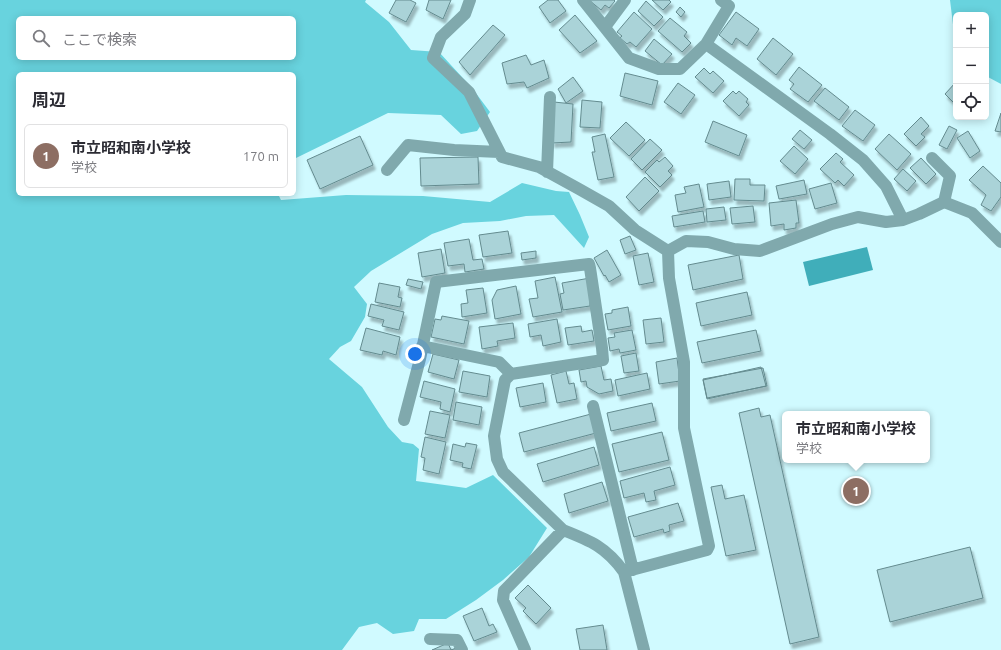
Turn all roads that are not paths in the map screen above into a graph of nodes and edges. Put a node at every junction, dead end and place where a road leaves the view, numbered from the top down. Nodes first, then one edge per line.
1 (470, 0) edge
2 (583, 0) edge
3 (625, 0) edge
4 (728, 2) edge
5 (606, 27) junction
6 (706, 44) junction
7 (550, 97) dead end
8 (500, 152) junction
9 (932, 158) dead end
10 (387, 170) dead end
11 (547, 172) junction
12 (944, 202) junction
13 (903, 220) junction
14 (1001, 242) edge
15 (668, 251) junction
16 (422, 346) junction
17 (511, 374) junction
18 (593, 406) dead end
19 (404, 420) dead end
20 (563, 530) junction
21 (628, 571) junction
22 (430, 639) dead end
23 (462, 650) edge
24 (525, 650) edge
25 (644, 650) edge

1 - 8 street
2 - 5 street
3 - 5 street
4 - 6 street
5 - 6 street
6 - 13 street
7 - 11 street
8 - 10 street
8 - 11 street
9 - 12 street
11 - 15 street
12 - 13 street
12 - 14 street
13 - 15 street
15 - 21 street
16 - 17 street
16 - 17 street
16 - 19 street
17 - 20 street
18 - 21 street
20 - 21 street
20 - 24 street
21 - 25 street
22 - 23 street

